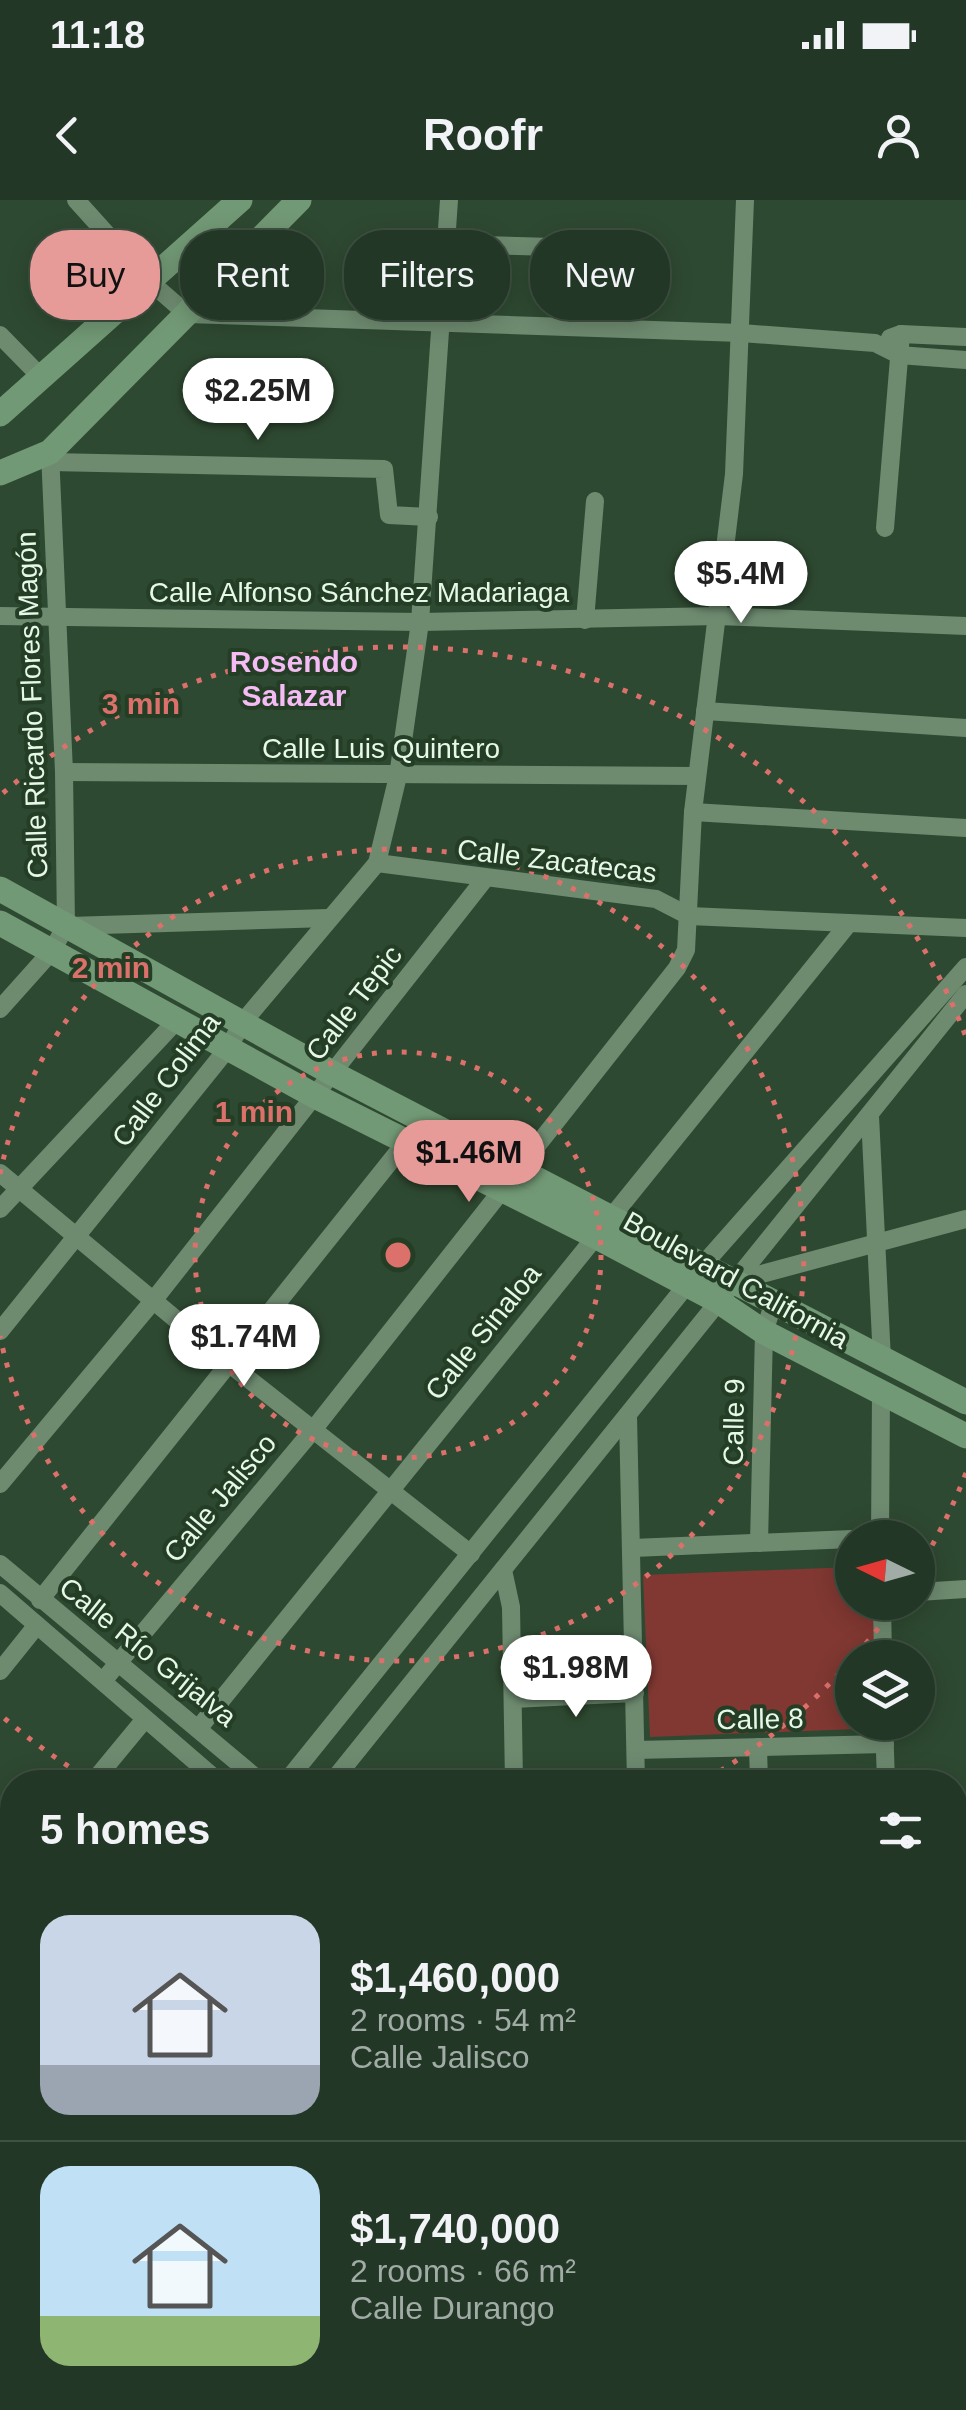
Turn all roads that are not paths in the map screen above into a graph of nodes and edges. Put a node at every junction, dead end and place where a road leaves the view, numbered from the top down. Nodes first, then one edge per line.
1 (76, 200) edge
2 (240, 200) edge
3 (299, 200) edge
4 (450, 200) edge
5 (745, 200) edge
6 (103, 230) edge
7 (270, 230) edge
8 (449, 230) edge
9 (160, 271) edge
10 (160, 291) edge
11 (180, 308) edge
12 (324, 318) edge
13 (104, 320) edge
14 (181, 320) edge
15 (444, 321) junction
16 (741, 333) junction
17 (901, 334) junction
18 (0, 335) edge
19 (966, 338) edge
20 (875, 343) junction
21 (900, 354) junction
22 (966, 360) edge
23 (40, 376) junction
24 (0, 414) edge
25 (50, 457) junction
26 (0, 473) edge
27 (594, 501) dead end
28 (429, 517) junction
29 (886, 528) dead end
30 (0, 616) edge
31 (718, 616) junction
32 (57, 617) junction
33 (585, 620) junction
34 (420, 622) junction
35 (966, 626) edge
36 (705, 711) junction
37 (966, 728) edge
38 (64, 772) junction
39 (398, 776) junction
40 (697, 776) junction
41 (693, 812) junction
42 (966, 828) edge
43 (377, 863) junction
44 (484, 880) junction
45 (0, 889) edge
46 (689, 916) junction
47 (328, 918) junction
48 (0, 923) edge
49 (849, 923) junction
50 (66, 926) junction
51 (966, 928) edge
52 (0, 933) edge
53 (48, 955) junction
54 (966, 966) edge
55 (966, 994) edge
56 (0, 1009) edge
57 (243, 1022) junction
58 (173, 1024) junction
59 (228, 1048) junction
60 (334, 1074) junction
61 (314, 1096) junction
62 (870, 1116) junction
63 (406, 1144) junction
64 (0, 1173) edge
65 (509, 1181) junction
66 (18, 1190) junction
67 (0, 1208) edge
68 (966, 1219) edge
69 (603, 1227) junction
70 (78, 1240) junction
71 (878, 1243) junction
72 (694, 1275) junction
73 (725, 1292) junction
74 (153, 1302) junction
75 (773, 1304) junction
76 (0, 1331) edge
77 (764, 1332) junction
78 (882, 1360) junction
79 (232, 1366) junction
80 (880, 1392) junction
81 (966, 1402) edge
82 (628, 1416) junction
83 (313, 1430) junction
84 (966, 1436) edge
85 (0, 1484) edge
86 (392, 1488) junction
87 (880, 1520) edge
88 (835, 1540) edge
89 (759, 1543) junction
90 (632, 1548) junction
91 (472, 1554) junction
92 (0, 1564) edge
93 (503, 1570) junction
94 (966, 1590) edge
95 (935, 1591) edge
96 (0, 1592) edge
97 (40, 1600) junction
98 (37, 1625) junction
99 (119, 1661) junction
100 (0, 1671) edge
101 (102, 1681) junction
102 (636, 1692) junction
103 (513, 1699) junction
104 (144, 1719) junction
105 (198, 1728) junction
106 (885, 1740) edge
107 (885, 1744) junction
108 (758, 1747) junction
109 (636, 1750) junction
110 (103, 1770) edge
111 (205, 1770) edge
112 (247, 1770) edge
113 (296, 1770) edge
114 (342, 1770) edge
115 (514, 1770) edge
116 (636, 1770) edge
117 (759, 1770) edge
118 (886, 1770) edge

1 - 6 street
2 - 9 street
3 - 7 street
4 - 8 street
5 - 16 street, Calle Jalisco
10 - 11 street
12 - 15 street
13 - 23 street
14 - 25 street
15 - 16 street
15 - 28 street
16 - 20 street
16 - 31 street, Calle Jalisco
17 - 19 street
17 - 20 street
17 - 21 street
18 - 23 street
20 - 21 street
21 - 22 street
21 - 29 street
23 - 24 street
25 - 26 street
25 - 28 street
25 - 32 street, Calle Ricardo Flores Magón
27 - 33 street
28 - 34 street
30 - 32 street, Calle Alfonso Sánchez Madariaga
31 - 33 street, Calle Alfonso Sánchez Madariaga
31 - 35 street, Calle Alfonso Sánchez Madariaga
31 - 36 street, Calle Jalisco
32 - 34 street, Calle Alfonso Sánchez Madariaga
32 - 38 street, Calle Ricardo Flores Magón
33 - 34 street, Calle Alfonso Sánchez Madariaga
34 - 39 street
36 - 37 street
36 - 40 street, Calle Jalisco
38 - 39 street, Calle Luis Quintero
38 - 50 street, Calle Ricardo Flores Magón
39 - 40 street, Calle Luis Quintero
39 - 43 street
40 - 41 street, Calle Jalisco
41 - 42 street
41 - 46 street, Calle Jalisco
43 - 44 street, Calle Zacatecas
43 - 47 street, Calle Colima
44 - 46 street, Calle Zacatecas
44 - 60 street, Calle Tepic
45 - 50 street, Boulevard California
46 - 49 street, Calle Zacatecas
46 - 65 street, Calle Jalisco
47 - 50 street
47 - 57 street, Calle Colima
48 - 53 street, Boulevard California
49 - 51 street, Calle Zacatecas
49 - 69 street, Calle Sinaloa
50 - 53 street
50 - 57 street, Boulevard California
52 - 53 street
53 - 56 street
53 - 58 street, Boulevard California
54 - 72 street
55 - 62 street
57 - 59 street, Calle Colima
57 - 60 street, Boulevard California
58 - 59 street, Boulevard California
58 - 66 street
59 - 61 street, Boulevard California
59 - 70 street, Calle Colima
60 - 61 street, Calle Tepic
60 - 65 street, Boulevard California
61 - 63 street, Boulevard California
61 - 74 street, Calle Tepic
62 - 71 street
62 - 73 street
63 - 65 street, Boulevard California
63 - 79 street
64 - 66 street
65 - 69 street, Boulevard California
65 - 83 street, Calle Jalisco
66 - 67 street
66 - 70 street
68 - 71 street
69 - 72 street, Boulevard California
69 - 86 street, Calle Sinaloa
70 - 74 street
70 - 76 street, Calle Colima
71 - 73 street
71 - 78 street
72 - 73 street, Boulevard California
72 - 91 street
73 - 75 street, Boulevard California
73 - 77 street, Boulevard California
73 - 82 street
74 - 79 street
74 - 85 street, Calle Tepic
75 - 77 street, Calle 9
75 - 78 street, Boulevard California
77 - 80 street, Boulevard California
77 - 89 street, Calle 9
78 - 81 street, Boulevard California
79 - 83 street
79 - 97 street
80 - 84 street, Boulevard California
80 - 87 street
82 - 90 street
82 - 93 street
83 - 86 street
83 - 99 street, Calle Jalisco
86 - 91 street
86 - 105 street, Calle Sinaloa
88 - 89 street
89 - 90 street
90 - 102 street
91 - 113 street
92 - 97 street, Calle Río Grijalva
93 - 103 street
93 - 114 street
94 - 95 street
96 - 98 street, Calle Río Grijalva
97 - 99 street, Calle Río Grijalva
98 - 100 street
98 - 101 street, Calle Río Grijalva
99 - 101 street, Calle Jalisco
99 - 105 street, Calle Río Grijalva
101 - 104 street, Calle Río Grijalva
102 - 103 street
102 - 109 street
103 - 115 street
104 - 110 street
104 - 111 street, Calle Río Grijalva
105 - 112 street, Calle Río Grijalva
106 - 107 street
107 - 108 street, Calle 8
107 - 118 street
108 - 109 street, Calle 8
108 - 117 street
109 - 116 street

